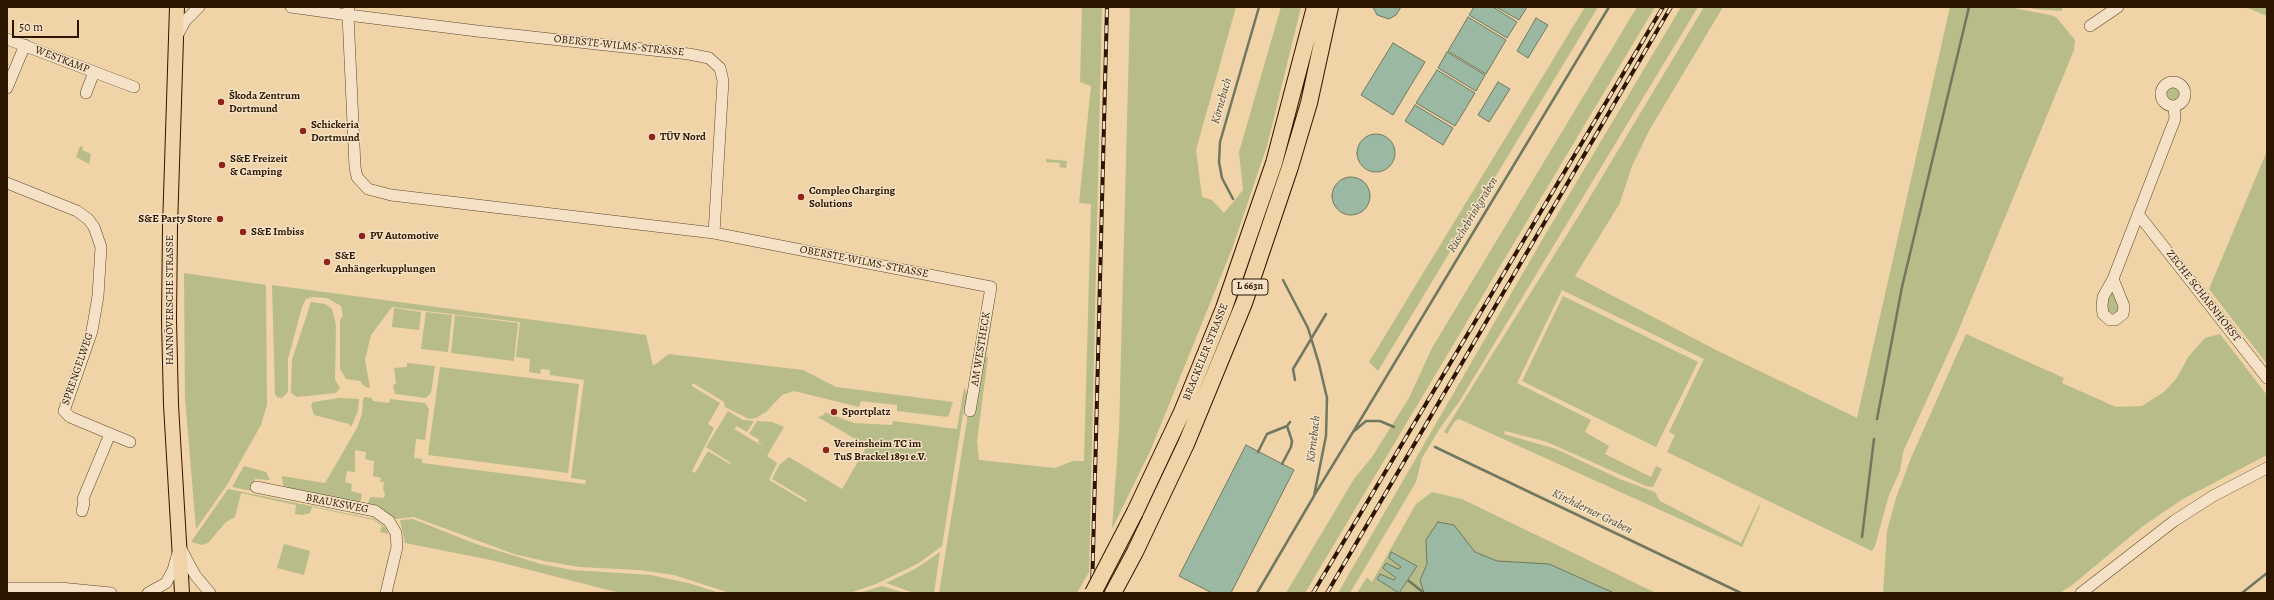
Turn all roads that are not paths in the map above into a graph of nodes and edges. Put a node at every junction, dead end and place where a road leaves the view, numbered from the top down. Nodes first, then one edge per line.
1 (177, 7) edge
2 (199, 7) edge
3 (291, 7) edge
4 (1311, 7) edge
5 (2118, 7) edge
6 (1326, 8) edge
7 (349, 11) edge
8 (2090, 26) dead end
9 (176, 38) junction
10 (7, 39) edge
11 (25, 45) junction
12 (1306, 45) junction
13 (94, 72) junction
14 (134, 87) dead end
15 (7, 88) edge
16 (86, 93) dead end
17 (2174, 106) dead end
18 (7, 183) edge
19 (2138, 214) junction
20 (714, 233) junction
21 (2113, 278) dead end
22 (991, 287) joint
23 (2267, 378) edge
24 (970, 411) dead end
25 (110, 434) junction
26 (130, 442) dead end
27 (2267, 468) edge
28 (256, 487) dead end
29 (82, 511) dead end
30 (180, 546) junction
31 (7, 588) edge
32 (60, 590) edge
33 (111, 593) edge
34 (148, 593) edge
35 (182, 593) edge
36 (210, 593) edge
37 (386, 593) edge
38 (1093, 593) edge
39 (1113, 593) edge
40 (2081, 593) edge

1 - 9 main road, HANNÖVERSCHE STRASSE
2 - 9 street
3 - 7 street, OBERSTE-WILMS-STRASSE
4 - 12 highway
5 - 8 street
6 - 12 highway, BRACKELER STRASSE / L 663n
6 - 39 highway, BRACKELER STRASSE / L 663n
7 - 20 street, OBERSTE-WILMS-STRASSE
7 - 20 street, OBERSTE-WILMS-STRASSE
9 - 30 main road, HANNÖVERSCHE STRASSE
10 - 11 street, WESTKAMP
11 - 13 street, WESTKAMP
11 - 15 street
12 - 38 highway, BRACKELER STRASSE / L 663n, bridge
13 - 14 street, WESTKAMP
13 - 16 street, WESTKAMP
17 - 19 street
18 - 25 street, SPRENGELWEG
19 - 21 street
19 - 23 street, ZECHE SCHARNHORST
20 - 22 street, OBERSTE-WILMS-STRASSE
22 - 24 street, AM WESTHECK
25 - 26 street
25 - 29 street
27 - 40 street
28 - 37 street, BRAUKSWEG
30 - 34 street
30 - 35 main road, HANNÖVERSCHE STRASSE
30 - 36 street
31 - 32 street
32 - 33 street

